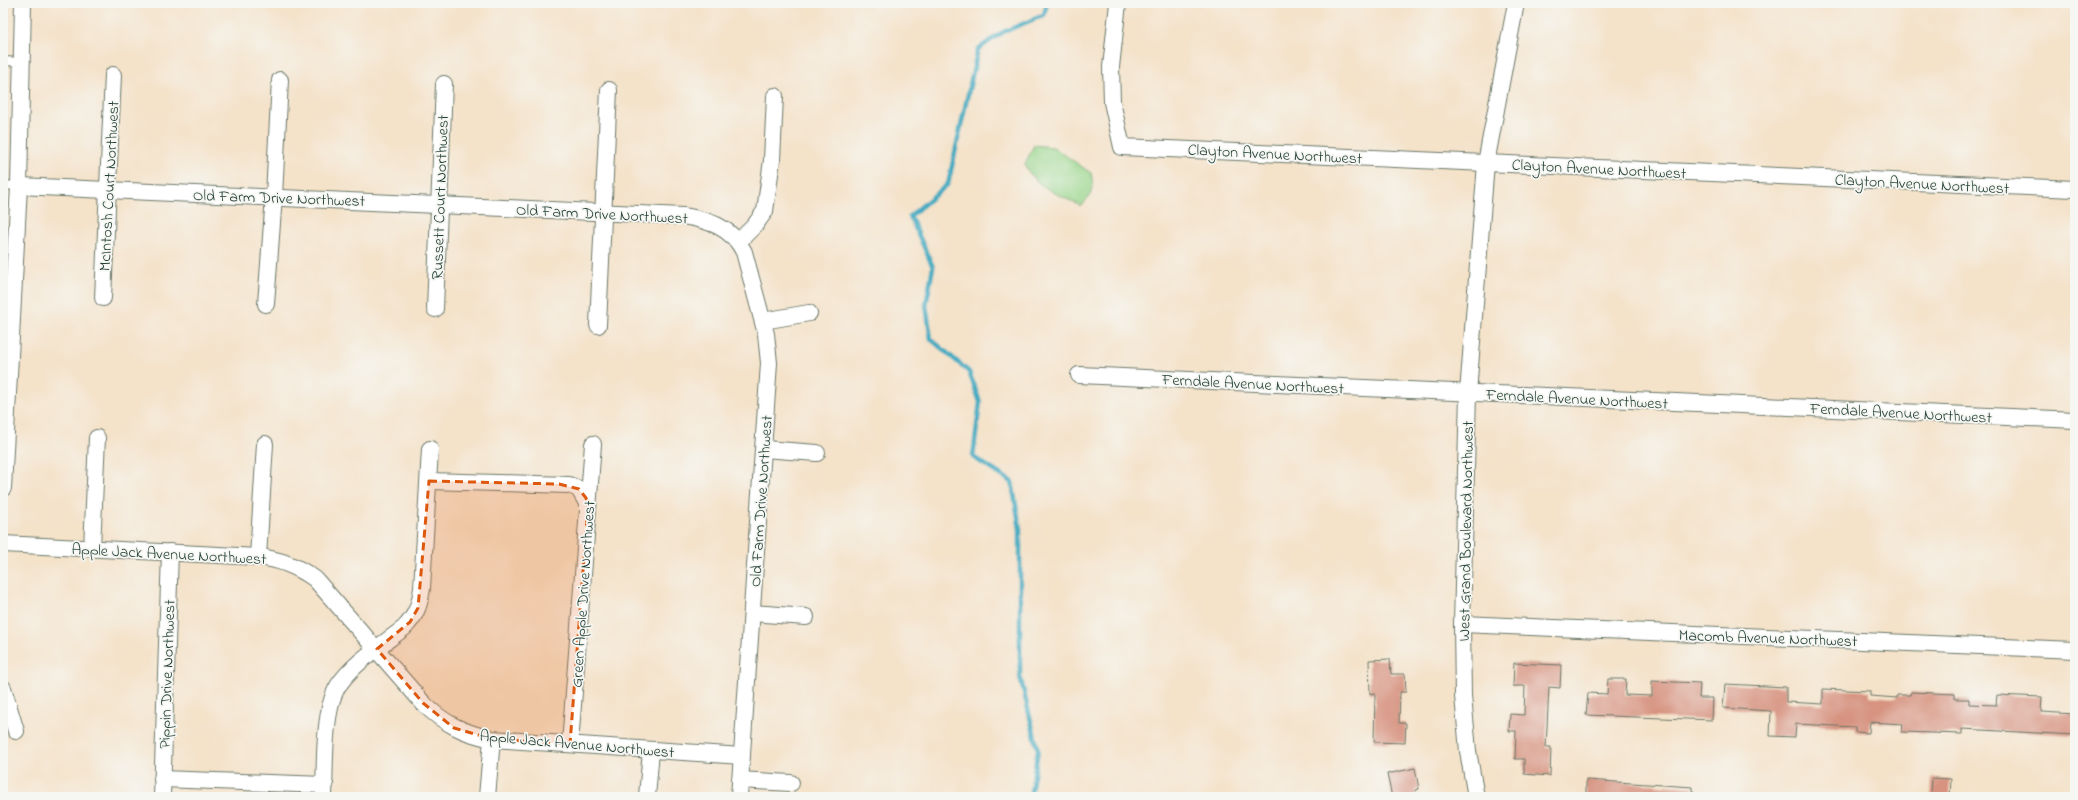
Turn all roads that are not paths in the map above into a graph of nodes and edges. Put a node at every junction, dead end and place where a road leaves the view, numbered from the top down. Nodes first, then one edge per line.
1 (1118, 3) edge
2 (1516, 3) edge
3 (22, 5) edge
4 (3, 61) edge
5 (22, 62) junction
6 (113, 75) dead end
7 (280, 80) dead end
8 (444, 84) dead end
9 (609, 90) dead end
10 (776, 96) dead end
11 (1486, 163) junction
12 (2075, 183) edge
13 (11, 186) edge
14 (109, 190) junction
15 (2075, 190) edge
16 (274, 196) junction
17 (439, 204) junction
18 (603, 211) junction
19 (739, 241) junction
20 (103, 298) dead end
21 (266, 304) dead end
22 (435, 310) dead end
23 (808, 313) dead end
24 (763, 321) junction
25 (598, 325) dead end
26 (1079, 375) dead end
27 (1468, 393) junction
28 (2075, 420) edge
29 (97, 438) dead end
30 (265, 444) dead end
31 (593, 444) dead end
32 (430, 449) dead end
33 (764, 449) junction
34 (817, 453) dead end
35 (429, 481) junction
36 (3, 488) edge
37 (588, 505) junction
38 (3, 544) edge
39 (92, 548) junction
40 (170, 552) junction
41 (258, 557) junction
42 (752, 613) junction
43 (806, 617) dead end
44 (1462, 624) junction
45 (377, 650) junction
46 (2075, 650) edge
47 (3, 688) edge
48 (16, 731) dead end
49 (492, 738) junction
50 (570, 744) junction
51 (651, 750) junction
52 (742, 756) junction
53 (162, 779) junction
54 (740, 780) junction
55 (791, 783) dead end
56 (324, 791) edge
57 (162, 797) edge
58 (487, 797) edge
59 (647, 797) edge
60 (739, 797) edge
61 (1476, 797) edge

1 - 11 street, Clayton Avenue Northwest
2 - 11 street, West Grand Boulevard Northwest
3 - 5 street
4 - 5 lane
5 - 13 street
6 - 14 street, McIntosh Court Northwest
7 - 16 street
8 - 17 street, Russett Court Northwest
9 - 18 street
10 - 19 street
11 - 15 street, Clayton Avenue Northwest
11 - 27 street, West Grand Boulevard Northwest
12 - 15 street
13 - 14 street, Old Farm Drive Northwest
13 - 36 street
14 - 16 street, Old Farm Drive Northwest
14 - 20 street, McIntosh Court Northwest
16 - 17 street, Old Farm Drive Northwest
16 - 21 street
17 - 18 street, Old Farm Drive Northwest
17 - 22 street, Russett Court Northwest
18 - 19 street, Old Farm Drive Northwest
18 - 25 street
19 - 24 street, Old Farm Drive Northwest
23 - 24 street
24 - 33 street, Old Farm Drive Northwest
26 - 27 street, Ferndale Avenue Northwest
27 - 28 street, Ferndale Avenue Northwest
27 - 44 street, West Grand Boulevard Northwest
29 - 39 street
30 - 41 street
31 - 37 street, Green Apple Drive Northwest
32 - 35 street
33 - 34 street
33 - 42 street, Old Farm Drive Northwest
35 - 37 street
35 - 45 street
37 - 50 street, Green Apple Drive Northwest
38 - 39 street, Apple Jack Avenue Northwest
39 - 40 street, Apple Jack Avenue Northwest
40 - 41 street, Apple Jack Avenue Northwest
40 - 53 street, Pippin Drive Northwest
41 - 45 street, Apple Jack Avenue Northwest
42 - 43 street
42 - 52 street, Old Farm Drive Northwest
44 - 46 street, Macomb Avenue Northwest
44 - 61 street, West Grand Boulevard Northwest
45 - 49 street, Apple Jack Avenue Northwest
45 - 56 street
47 - 48 street
49 - 50 street, Apple Jack Avenue Northwest
49 - 58 street
50 - 51 street, Apple Jack Avenue Northwest
51 - 52 street, Apple Jack Avenue Northwest
51 - 59 street
52 - 54 street, Old Farm Drive Northwest
53 - 56 street
53 - 57 street, Pippin Drive Northwest
54 - 55 street
54 - 60 street, Old Farm Drive Northwest

